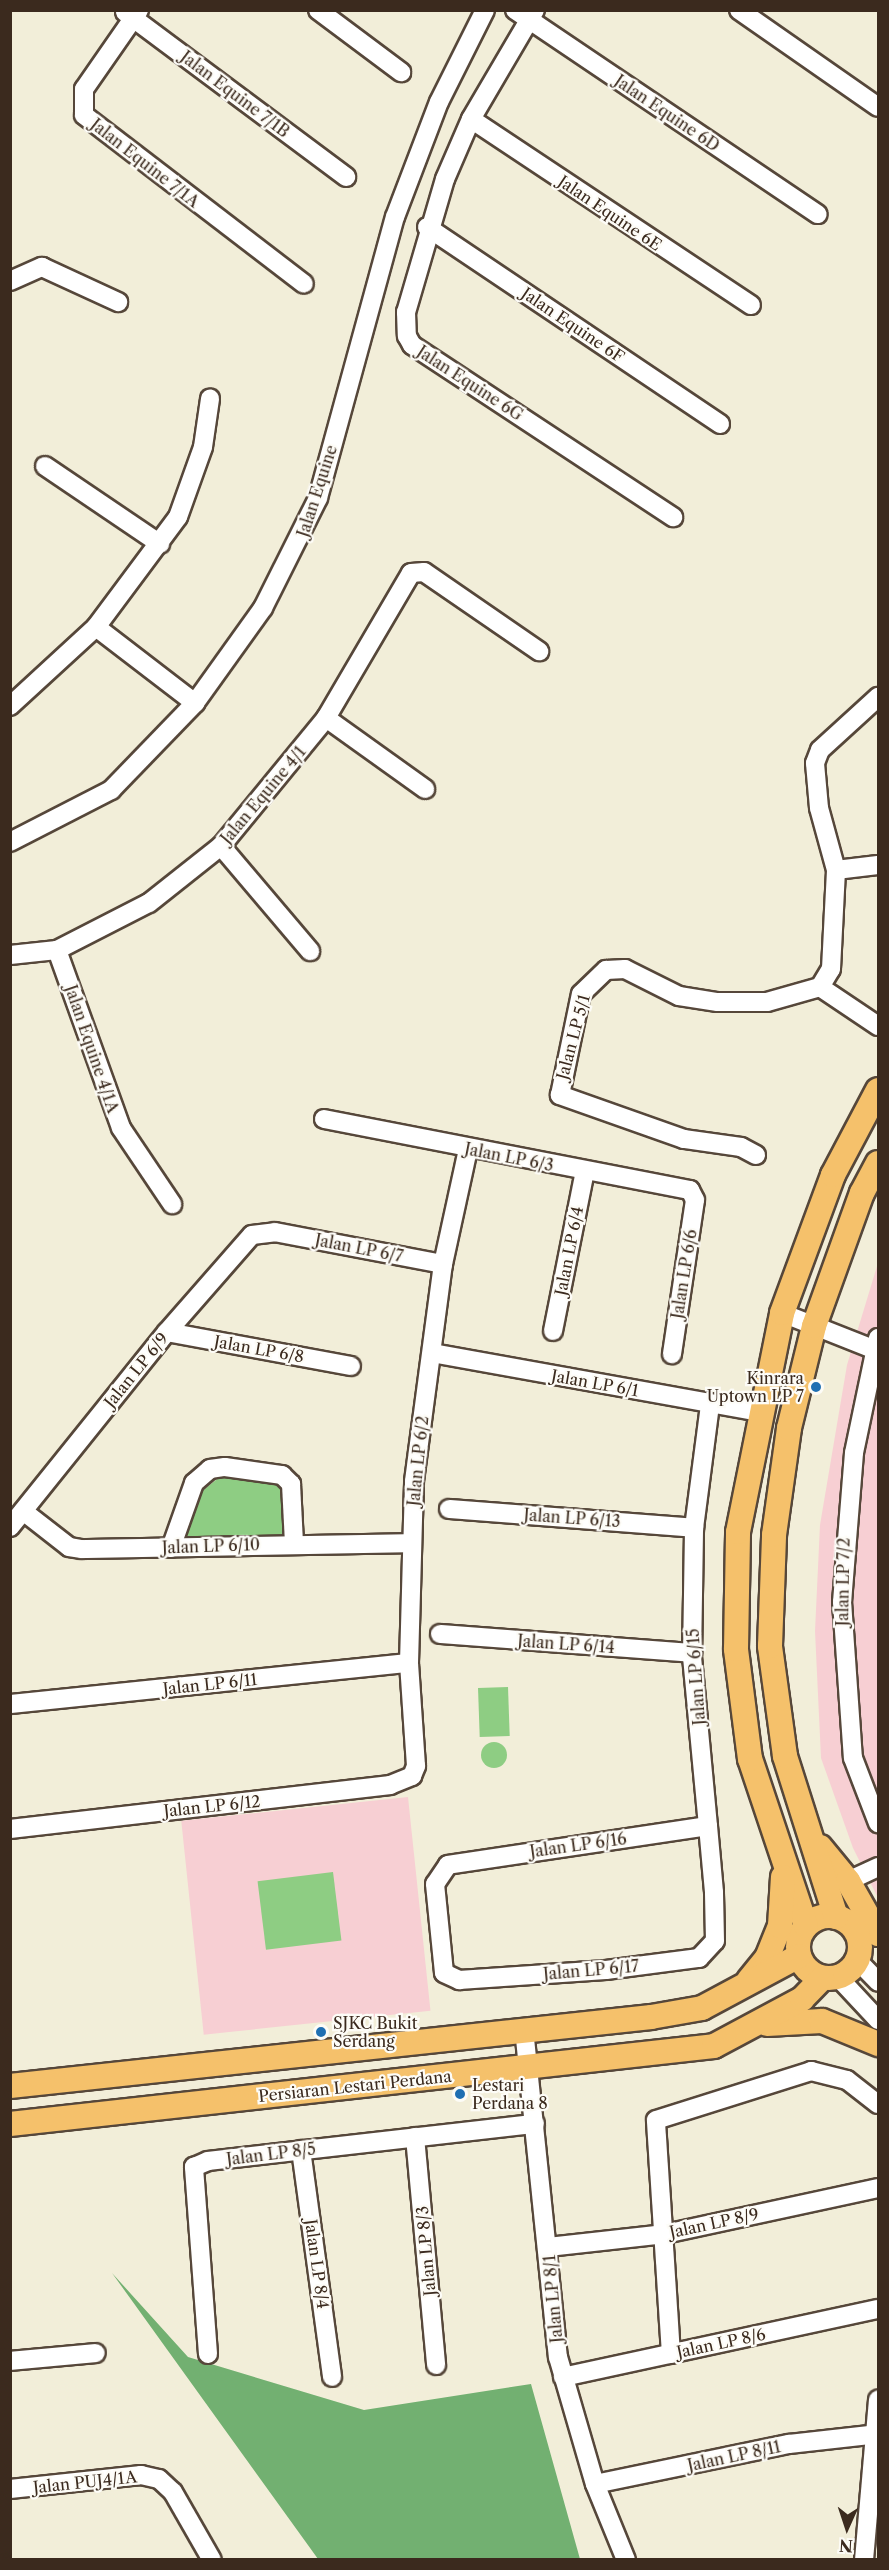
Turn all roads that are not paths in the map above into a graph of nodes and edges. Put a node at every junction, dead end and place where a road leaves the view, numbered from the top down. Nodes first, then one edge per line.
1 (318, 10) edge
2 (485, 10) edge
3 (515, 10) edge
4 (739, 10) edge
5 (132, 13) edge
6 (533, 16) edge
7 (401, 72) dead end
8 (879, 107) edge
9 (471, 119) junction
10 (345, 177) dead end
11 (818, 214) dead end
12 (427, 227) junction
13 (10, 281) edge
14 (304, 284) dead end
15 (118, 302) dead end
16 (751, 305) dead end
17 (210, 399) dead end
18 (720, 424) dead end
19 (45, 466) dead end
20 (673, 517) dead end
21 (160, 544) junction
22 (96, 627) junction
23 (539, 651) dead end
24 (879, 697) edge
25 (195, 703) junction
26 (10, 706) edge
27 (326, 718) junction
28 (425, 789) dead end
29 (10, 842) edge
30 (221, 846) junction
31 (879, 865) edge
32 (836, 870) junction
33 (57, 950) junction
34 (310, 951) dead end
35 (10, 955) edge
36 (820, 987) junction
37 (879, 1026) edge
38 (879, 1090) edge
39 (324, 1119) dead end
40 (468, 1149) junction
41 (756, 1155) dead end
42 (879, 1163) edge
43 (585, 1171) junction
44 (694, 1194) joint
45 (172, 1204) dead end
46 (275, 1232) joint
47 (443, 1264) junction
48 (782, 1313) junction
49 (813, 1326) junction
50 (553, 1331) dead end
51 (166, 1332) junction
52 (877, 1346) edge
53 (432, 1353) junction
54 (672, 1354) dead end
55 (351, 1365) dead end
56 (710, 1404) junction
57 (759, 1412) junction
58 (449, 1509) dead end
59 (23, 1511) junction
60 (10, 1527) edge
61 (694, 1528) junction
62 (410, 1543) junction
63 (294, 1544) junction
64 (171, 1548) junction
65 (440, 1634) dead end
66 (692, 1653) junction
67 (409, 1663) junction
68 (10, 1704) edge
69 (412, 1776) joint
70 (879, 1823) edge
71 (708, 1826) junction
72 (10, 1829) edge
73 (814, 1841) junction
74 (783, 1859) junction
75 (879, 1868) edge
76 (848, 1881) junction
77 (836, 1917) junction
78 (806, 1926) junction
79 (879, 1934) edge
80 (711, 1949) joint
81 (799, 1956) junction
82 (858, 1961) junction
83 (830, 1978) junction
84 (468, 1980) joint
85 (879, 1982) edge
86 (742, 1989) junction
87 (879, 2020) edge
88 (761, 2024) junction
89 (524, 2029) junction
90 (879, 2044) edge
91 (530, 2067) junction
92 (105, 2075) junction
93 (10, 2086) edge
94 (876, 2101) edge
95 (111, 2113) junction
96 (10, 2124) edge
97 (536, 2124) junction
98 (415, 2137) junction
99 (301, 2150) junction
100 (879, 2188) edge
101 (665, 2234) junction
102 (548, 2247) junction
103 (879, 2309) edge
104 (96, 2353) dead end
105 (208, 2354) dead end
106 (671, 2354) junction
107 (10, 2361) edge
108 (436, 2365) dead end
109 (332, 2377) dead end
110 (563, 2377) junction
111 (879, 2400) edge
112 (877, 2434) edge
113 (595, 2484) junction
114 (10, 2489) edge
115 (859, 2558) edge
116 (212, 2559) edge
117 (626, 2559) edge

1 - 7 street
2 - 25 street, Jalan Equine
3 - 6 street, Jalan Equine 6D
4 - 8 street
5 - 10 street, Jalan Equine 7/1B
5 - 14 street, Jalan Equine 7/1A
6 - 9 street, Jalan Equine 6G
6 - 11 street, Jalan Equine 6D
9 - 12 street, Jalan Equine 6G
9 - 16 street, Jalan Equine 6E
12 - 18 street, Jalan Equine 6F
12 - 20 street, Jalan Equine 6G
13 - 15 street
17 - 21 street
19 - 21 street
21 - 22 street
22 - 25 street
22 - 26 street
23 - 27 street, Jalan Equine 4/1
24 - 32 street
25 - 29 street, Jalan Equine
27 - 28 street
27 - 30 street, Jalan Equine 4/1
30 - 33 street, Jalan Equine 4/1
30 - 34 street
31 - 32 street
32 - 36 street
33 - 35 street, Jalan Equine 4/1
33 - 45 street, Jalan Equine 4/1A
36 - 37 street
36 - 41 street, Jalan LP 5/1
38 - 48 main road
39 - 40 street, Jalan LP 6/3
40 - 43 street, Jalan LP 6/3
40 - 47 street, Jalan LP 6/2
42 - 49 main road
43 - 44 street, Jalan LP 6/3
43 - 50 street, Jalan LP 6/4
44 - 54 street, Jalan LP 6/6
46 - 47 street, Jalan LP 6/7
46 - 51 street, Jalan LP 6/9
47 - 53 street, Jalan LP 6/2
48 - 49 street
48 - 57 main road
49 - 52 street
49 - 73 main road
51 - 55 street, Jalan LP 6/8
51 - 59 street, Jalan LP 6/9
52 - 70 street, Jalan LP 7/2
53 - 56 street, Jalan LP 6/1
53 - 62 street, Jalan LP 6/2
56 - 57 street, Jalan LP 6/1
56 - 61 street, Jalan LP 6/15
57 - 74 main road
58 - 61 street, Jalan LP 6/13
59 - 60 street, Jalan LP 6/9
59 - 64 street, Jalan LP 6/10
61 - 66 street, Jalan LP 6/15
62 - 63 street, Jalan LP 6/10
62 - 67 street, Jalan LP 6/2
63 - 64 street, Jalan LP 6/10
63 - 64 street
65 - 66 street, Jalan LP 6/14
66 - 71 street, Jalan LP 6/15
67 - 68 street, Jalan LP 6/11
67 - 69 street, Jalan LP 6/2
69 - 72 street, Jalan LP 6/12
71 - 80 street, Jalan LP 6/15
71 - 84 street, Jalan LP 6/16
73 - 76 main road
73 - 77 main road
74 - 78 main road
74 - 86 main road
75 - 76 street
76 - 79 main road
77 - 78 main road
77 - 82 main road
78 - 81 main road
80 - 84 street, Jalan LP 6/17
81 - 83 main road
81 - 86 main road
82 - 83 main road
82 - 85 street
83 - 87 street
83 - 88 main road, Persiaran Lestari Perdana
86 - 89 main road
88 - 90 main road
88 - 91 main road, Persiaran Lestari Perdana
89 - 91 street, Jalan LP 8/1
89 - 92 main road
91 - 95 main road, Persiaran Lestari Perdana
91 - 97 street, Jalan LP 8/1
92 - 93 main road
92 - 95 main road
94 - 101 street
95 - 96 main road, Persiaran Lestari Perdana
97 - 98 street, Jalan LP 8/5
97 - 102 street, Jalan LP 8/1
98 - 99 street, Jalan LP 8/5
98 - 108 street, Jalan LP 8/3
99 - 105 street, Jalan LP 8/5
99 - 109 street, Jalan LP 8/4
100 - 101 street, Jalan LP 8/9
101 - 102 street, Jalan LP 8/9
101 - 106 street
102 - 110 street, Jalan LP 8/1
103 - 106 street, Jalan LP 8/6
104 - 107 street
106 - 110 street, Jalan LP 8/6
110 - 113 street, Jalan LP 8/1
111 - 112 street
112 - 113 street, Jalan LP 8/11
112 - 115 street
113 - 117 street, Jalan LP 8/1
114 - 116 street, Jalan PUJ4/1A

